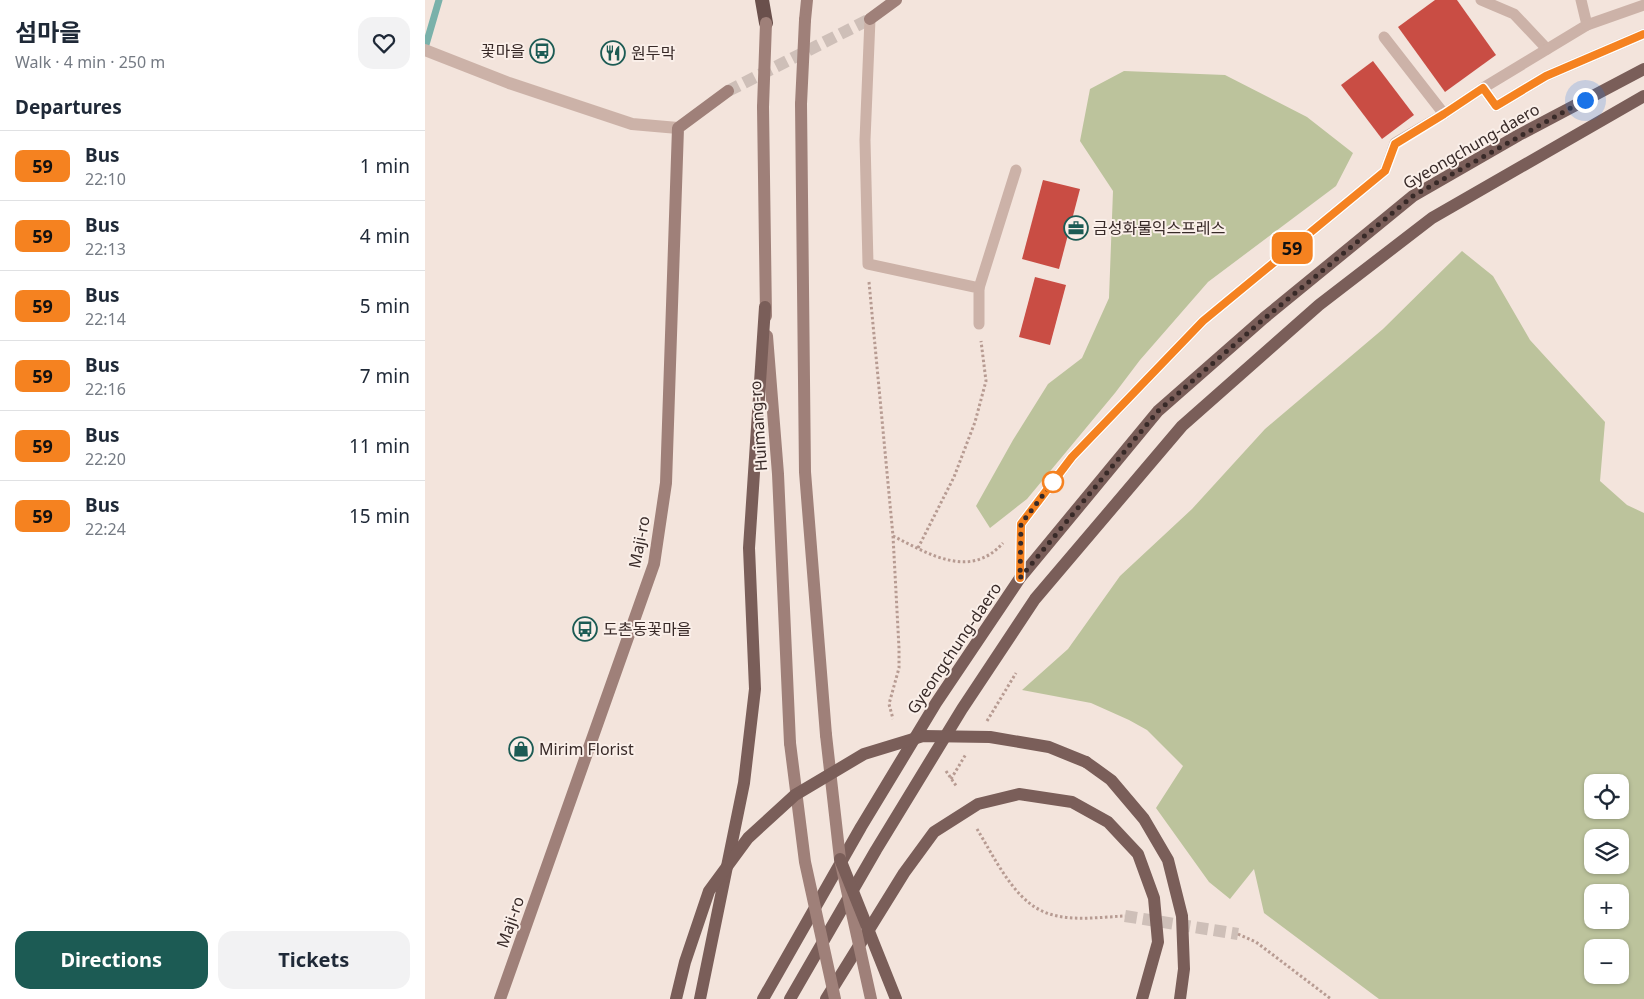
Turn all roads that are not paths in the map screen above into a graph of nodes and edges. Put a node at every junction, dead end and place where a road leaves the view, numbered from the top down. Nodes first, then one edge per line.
1 (762, 0) edge
2 (770, 0) edge
3 (807, 0) edge
4 (896, 0) edge
5 (1481, 0) edge
6 (1581, 0) edge
7 (1644, 4) edge
8 (871, 19) joint
9 (766, 23) junction
10 (1587, 24) junction
11 (1644, 34) edge
12 (1384, 37) dead end
13 (1547, 49) junction
14 (425, 50) edge
15 (1644, 69) edge
16 (1483, 88) junction
17 (728, 91) tunnel mouth
18 (1644, 96) edge
19 (1444, 114) junction
20 (678, 128) junction
21 (1015, 170) dead end
22 (979, 288) junction
23 (765, 307) junction
24 (979, 324) road end
25 (1020, 578) junction
26 (840, 859) junction
27 (500, 999) edge
28 (676, 999) edge
29 (700, 999) edge
30 (763, 999) edge
31 (790, 999) edge
32 (826, 999) edge
33 (835, 999) edge
34 (871, 999) edge
35 (896, 999) edge
36 (1142, 999) edge
37 (1180, 999) edge

1 - 9 highway
2 - 9 main road
3 - 26 main road, bridge
4 - 8 main road
5 - 13 lane
6 - 10 lane
7 - 10 lane
8 - 22 lane
9 - 23 main road, Huimang-ro, bridge
10 - 13 lane
11 - 16 lane
12 - 19 lane
13 - 16 lane
14 - 20 street
15 - 25 main road, Gyeongchung-daero
16 - 19 lane
17 - 20 main road
18 - 31 main road
19 - 25 lane
20 - 27 main road, Maji-ro
21 - 22 lane
22 - 24 lane
23 - 29 main road
23 - 33 main road, Huimang-ro, bridge
25 - 30 main road, Gyeongchung-daero
26 - 34 main road, bridge
26 - 35 main road, bridge
28 - 37 main road, bridge
32 - 36 main road

